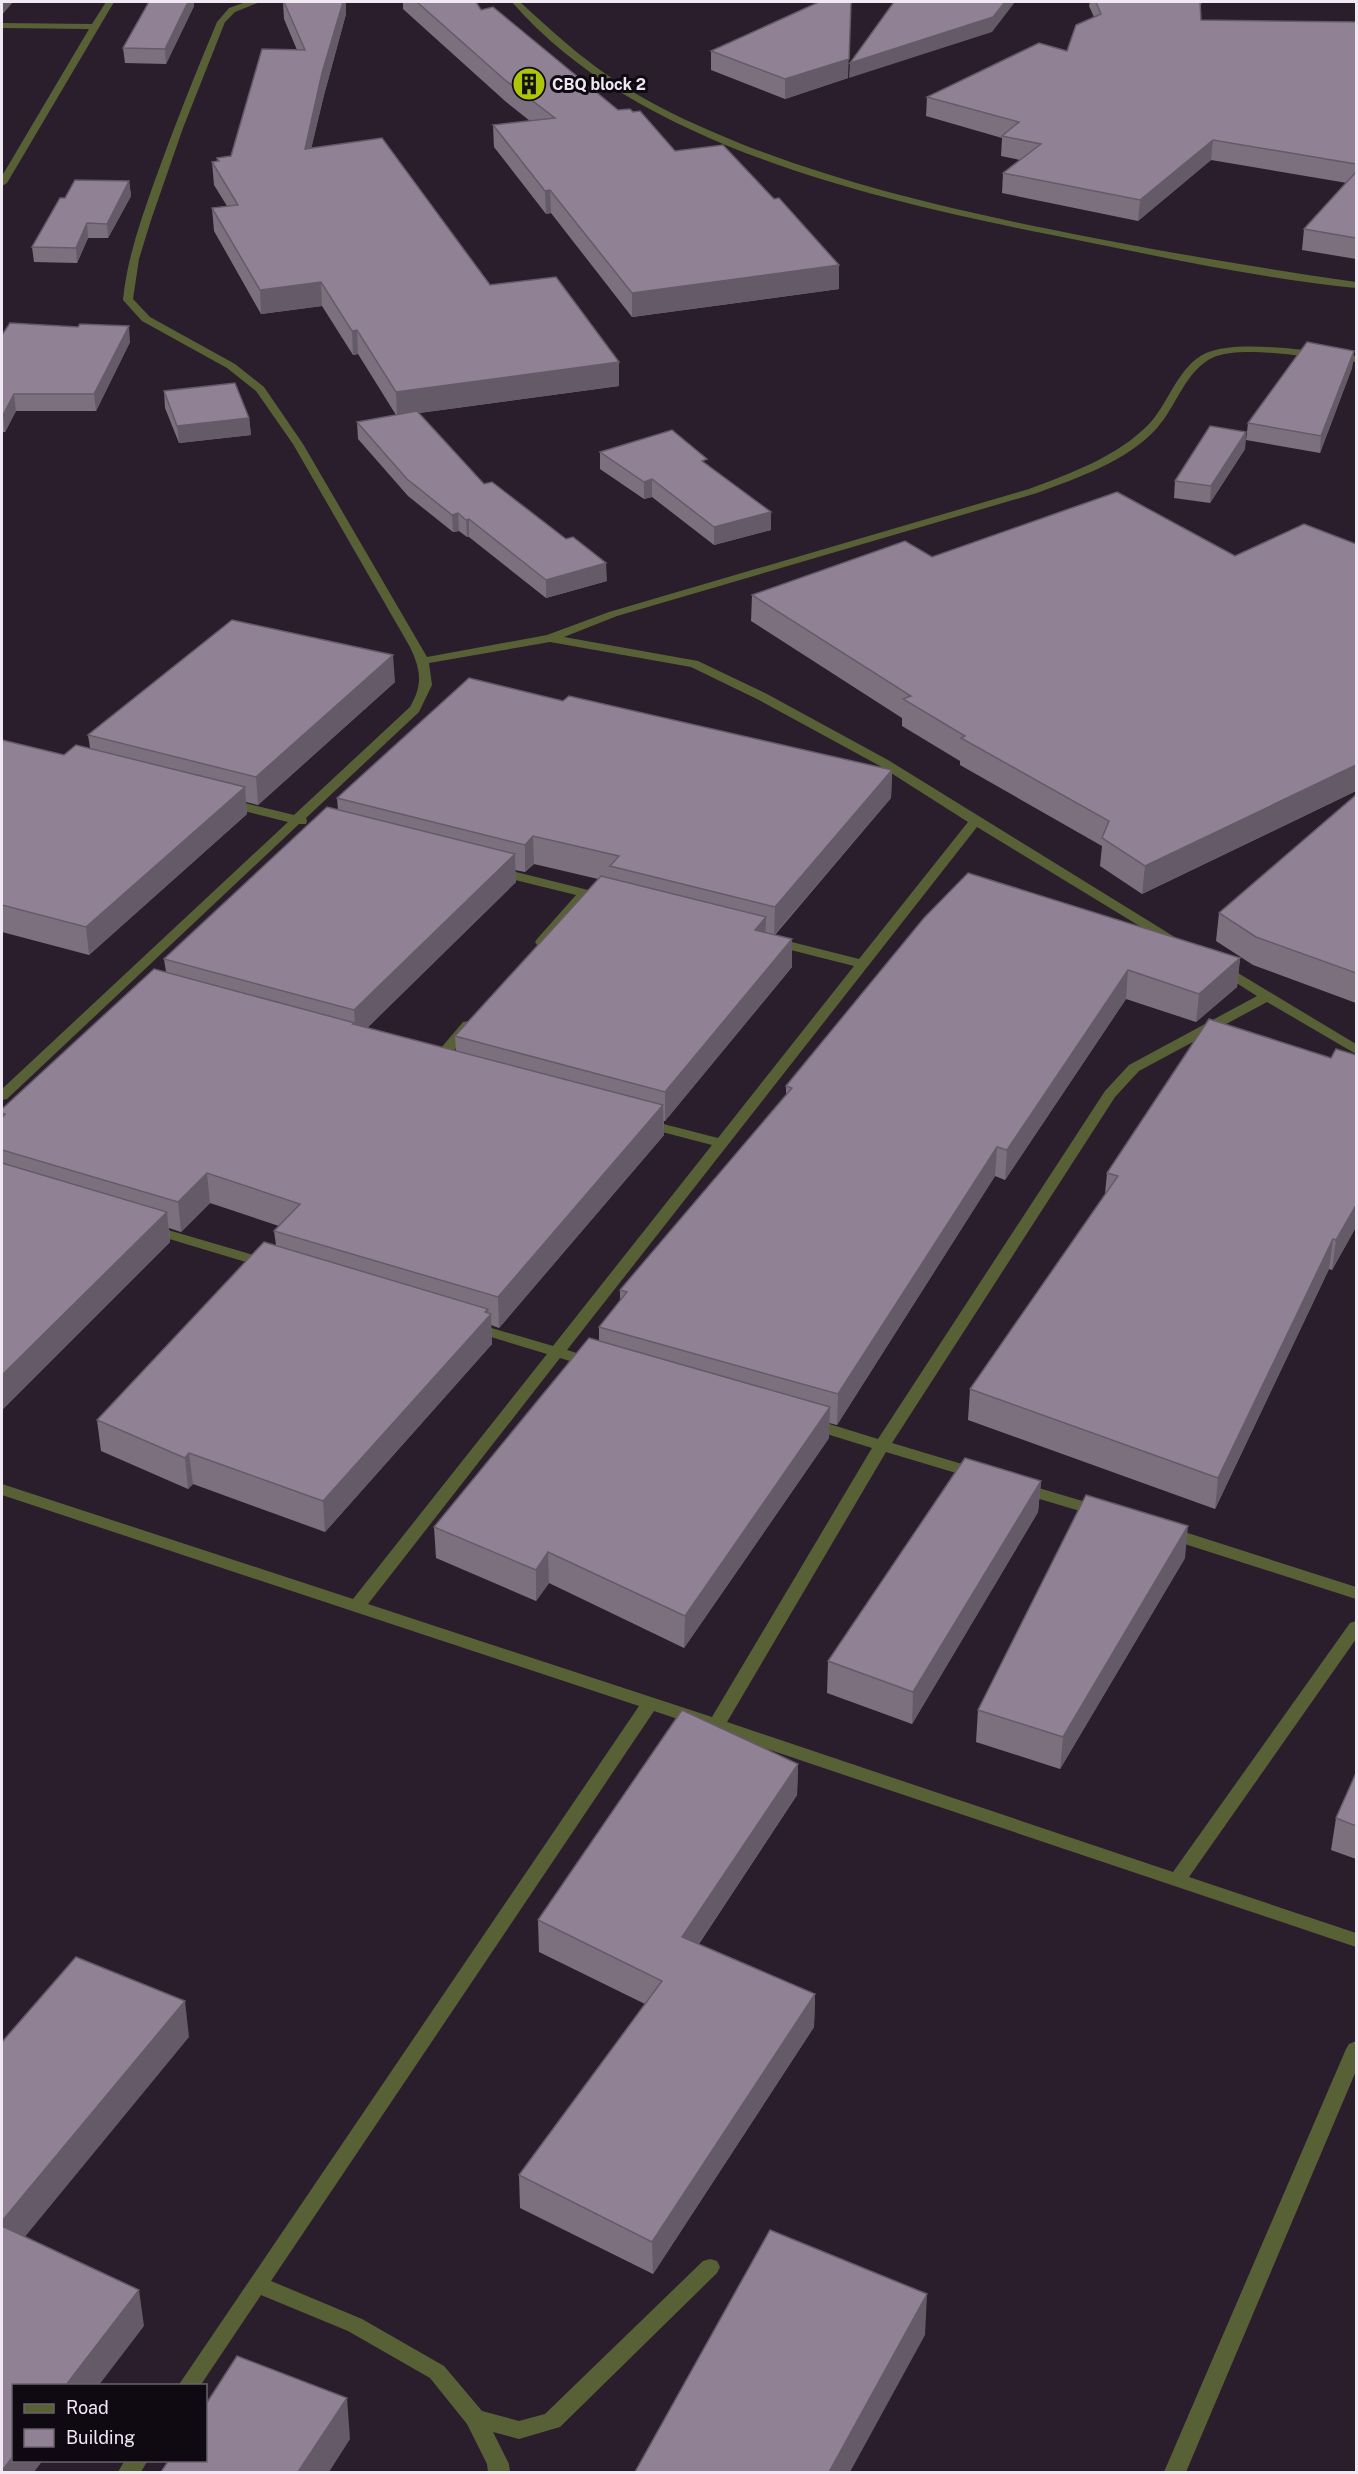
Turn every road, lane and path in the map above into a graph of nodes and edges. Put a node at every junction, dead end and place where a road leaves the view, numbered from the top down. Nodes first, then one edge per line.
1 (110, 2) edge
2 (256, 2) edge
3 (516, 2) edge
4 (2, 25) edge
5 (93, 27) junction
6 (2, 183) edge
7 (1356, 285) edge
8 (1356, 359) edge
9 (550, 638) junction
10 (423, 661) junction
11 (216, 800) edge
12 (295, 820) junction
13 (975, 821) junction
14 (318, 826) edge
15 (480, 867) edge
16 (584, 894) junction
17 (619, 902) edge
18 (758, 938) edge
19 (1189, 950) edge
20 (531, 954) edge
21 (1209, 962) edge
22 (862, 964) junction
23 (122, 982) junction
24 (145, 988) edge
25 (1266, 997) junction
26 (478, 1014) edge
27 (1356, 1050) edge
28 (433, 1066) edge
29 (2, 1096) edge
30 (628, 1119) edge
31 (721, 1143) junction
32 (137, 1225) edge
33 (284, 1269) edge
34 (454, 1321) edge
35 (556, 1352) junction
36 (612, 1368) edge
37 (792, 1418) edge
38 (882, 1445) junction
39 (2, 1489) edge
40 (1116, 1516) edge
41 (1149, 1527) edge
42 (1356, 1593) edge
43 (356, 1607) junction
44 (1356, 1628) edge
45 (650, 1704) junction
46 (716, 1725) junction
47 (1178, 1879) junction
48 (1356, 1940) edge
49 (1356, 2049) edge
50 (710, 2267) dead end
51 (257, 2284) junction
52 (189, 2384) edge
53 (474, 2418) junction
54 (499, 2472) edge
55 (1175, 2472) edge

1 - 5 street
2 - 10 street
3 - 7 street
4 - 5 street
5 - 6 street
8 - 9 street
9 - 10 street
9 - 13 street
10 - 12 street
11 - 12 street
12 - 14 street
12 - 23 street
13 - 19 street
13 - 22 street
15 - 16 street
16 - 17 street
16 - 20 street
18 - 22 street
21 - 25 street
22 - 31 street
23 - 24 street
23 - 29 street
25 - 27 street
25 - 38 street
26 - 28 street
30 - 31 street
31 - 35 street
32 - 33 street
34 - 35 street
35 - 36 street
35 - 43 street
37 - 38 street
38 - 40 street
38 - 46 street
39 - 43 street
41 - 42 street
43 - 45 street
44 - 47 street
45 - 46 street
45 - 51 street
46 - 47 street
47 - 48 street
49 - 55 street
50 - 53 street
51 - 52 street
51 - 53 street
53 - 54 street

